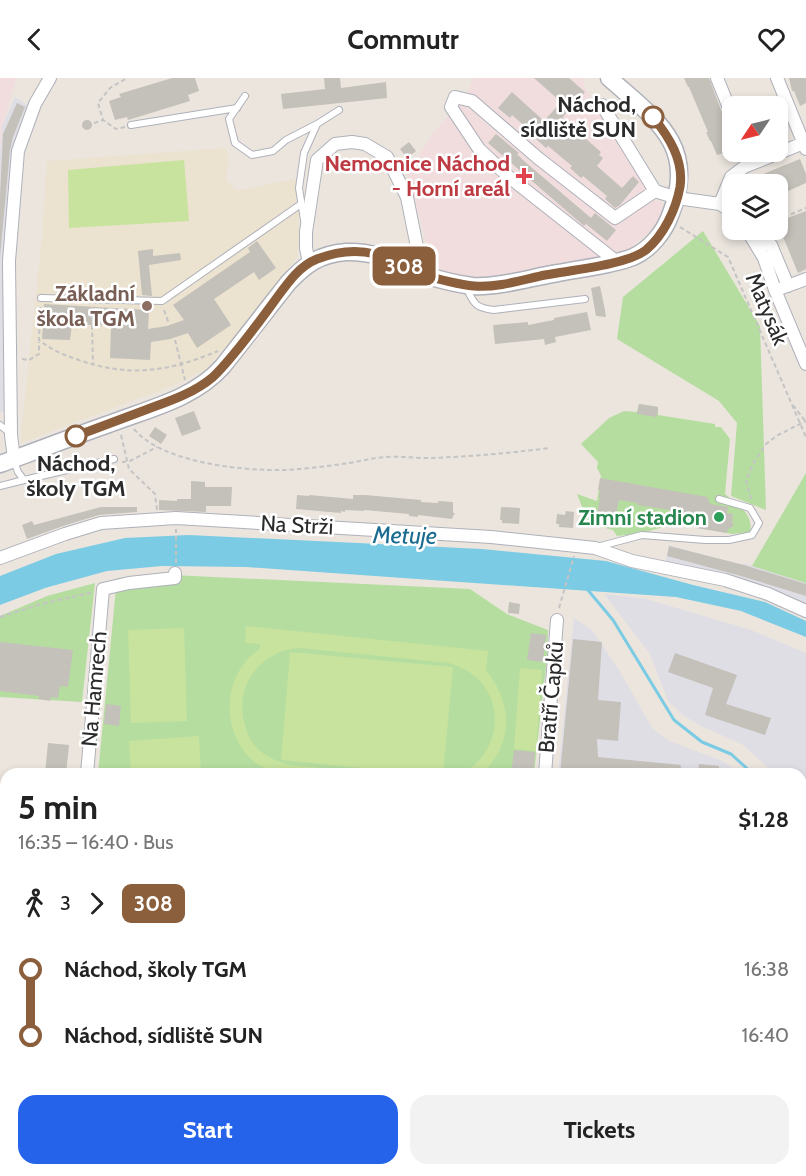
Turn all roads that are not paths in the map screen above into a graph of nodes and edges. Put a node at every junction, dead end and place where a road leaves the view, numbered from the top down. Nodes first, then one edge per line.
1 (50, 78) edge
2 (609, 78) edge
3 (717, 78) edge
4 (777, 78) edge
5 (244, 96) dead end
6 (724, 96) edge
7 (602, 105) dead end
8 (237, 108) junction
9 (339, 110) dead end
10 (317, 124) junction
11 (131, 125) road end
12 (805, 145) edge
13 (752, 164) joint
14 (650, 194) junction
15 (677, 198) junction
16 (301, 204) junction
17 (720, 204) joint
18 (306, 232) junction
19 (754, 240) edge
20 (761, 240) edge
21 (309, 262) junction
22 (617, 262) junction
23 (429, 276) junction
24 (806, 279) edge
25 (464, 284) junction
26 (788, 285) junction
27 (775, 290) junction
28 (41, 298) road end
29 (585, 299) dead end
30 (806, 364) edge
31 (0, 425) edge
32 (11, 435) junction
33 (114, 459) road end
34 (7, 461) edge
35 (24, 480) junction
36 (0, 486) edge
37 (719, 499) dead end
38 (595, 548) junction
39 (0, 558) edge
40 (175, 570) road end
41 (806, 611) edge
42 (558, 614) road end
43 (87, 768) edge
44 (545, 768) edge

1 - 32 street
2 - 15 street
3 - 6 street
4 - 12 street
5 - 8 lane
7 - 14 street
8 - 10 lane
8 - 11 lane
9 - 10 lane
10 - 16 lane
12 - 13 street
13 - 17 street
14 - 15 street
14 - 22 street
15 - 17 street
15 - 22 street
16 - 18 lane
16 - 28 lane
18 - 21 street
18 - 23 street
19 - 27 street
20 - 26 street
21 - 23 street
21 - 34 street
22 - 25 street
23 - 25 street
24 - 26 street
25 - 29 lane
26 - 27 street
27 - 30 street
31 - 32 lane
32 - 34 street
33 - 35 lane
34 - 35 lane
35 - 36 lane
37 - 38 lane
38 - 39 street, Na Strži
38 - 41 street, Na Strži
40 - 43 street, Na Hamrech
42 - 44 street, Bratří Čapků

